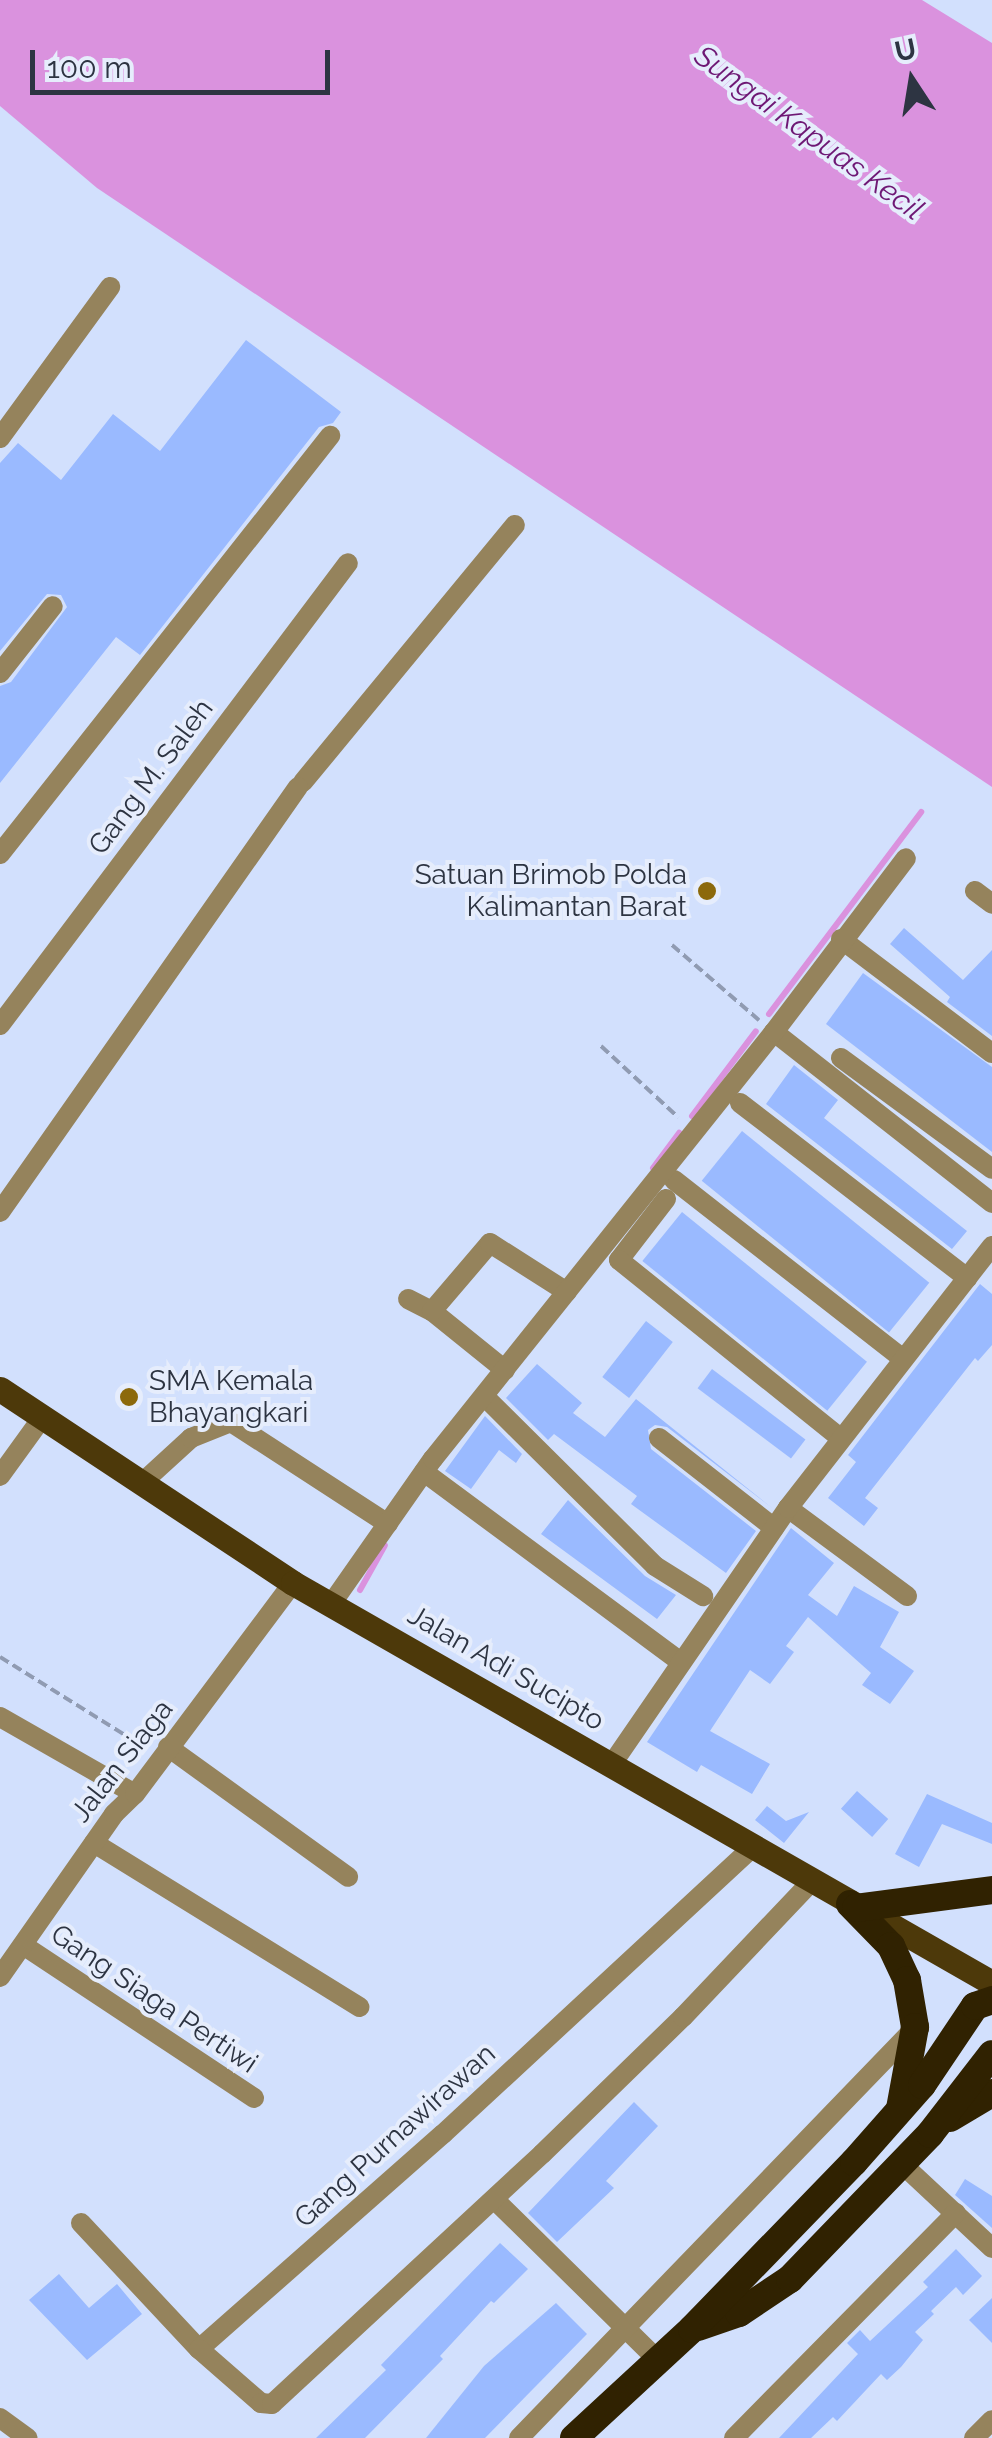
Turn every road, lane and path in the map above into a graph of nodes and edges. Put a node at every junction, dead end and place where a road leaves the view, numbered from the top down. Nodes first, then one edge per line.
1 (110, 287) dead end
2 (330, 436) dead end
3 (0, 438) edge
4 (515, 526) dead end
5 (348, 563) dead end
6 (53, 606) dead end
7 (0, 673) edge
8 (0, 854) edge
9 (906, 858) dead end
10 (841, 940) junction
11 (672, 945) dead end
12 (0, 1024) edge
13 (774, 1032) junction
14 (601, 1046) dead end
15 (992, 1053) edge
16 (841, 1058) dead end
17 (740, 1103) dead end
18 (695, 1132) junction
19 (992, 1169) edge
20 (992, 1204) edge
21 (0, 1212) edge
22 (992, 1246) edge
23 (968, 1278) junction
24 (567, 1292) junction
25 (408, 1300) dead end
26 (432, 1311) junction
27 (902, 1358) junction
28 (505, 1370) junction
29 (0, 1389) edge
30 (484, 1396) junction
31 (42, 1418) junction
32 (659, 1438) dead end
33 (840, 1438) junction
34 (424, 1472) junction
35 (0, 1476) edge
36 (144, 1482) junction
37 (788, 1508) junction
38 (388, 1524) junction
39 (774, 1528) junction
40 (293, 1584) junction
41 (703, 1596) dead end
42 (907, 1596) dead end
43 (332, 1603) junction
44 (0, 1657) edge
45 (681, 1662) junction
46 (0, 1717) edge
47 (164, 1752) junction
48 (612, 1764) junction
49 (135, 1794) junction
50 (94, 1843) junction
51 (754, 1846) junction
52 (348, 1877) dead end
53 (812, 1881) junction
54 (992, 1890) edge
55 (853, 1906) junction
56 (23, 1945) junction
57 (0, 1977) edge
58 (992, 1983) edge
59 (992, 2000) edge
60 (360, 2007) dead end
61 (915, 2028) junction
62 (992, 2054) edge
63 (992, 2093) edge
64 (254, 2098) dead end
65 (900, 2110) junction
66 (930, 2134) junction
67 (902, 2164) junction
68 (494, 2200) junction
69 (956, 2213) junction
70 (82, 2223) dead end
71 (992, 2248) edge
72 (625, 2328) junction
73 (692, 2329) junction
74 (199, 2349) junction
75 (658, 2360) junction
76 (0, 2418) edge
77 (992, 2420) edge
78 (28, 2438) edge
79 (519, 2438) edge
80 (574, 2438) edge
81 (734, 2438) edge
82 (974, 2438) edge

1 - 3 street
2 - 8 street
4 - 21 street
5 - 12 street, Gang M. Saleh
6 - 7 street
9 - 10 street
10 - 13 street
10 - 15 street
11 - 13 path
13 - 18 street
13 - 20 street
14 - 18 path
16 - 19 street
17 - 23 street
18 - 24 street
22 - 23 street
23 - 27 street
24 - 26 street
24 - 28 street
25 - 26 street
26 - 28 street
27 - 33 street
27 - 33 street
28 - 30 street
29 - 31 main road, Jalan Adi Sucipto
30 - 34 street
30 - 41 street
31 - 35 street
31 - 36 main road, Jalan Adi Sucipto
32 - 39 street
33 - 37 street
34 - 38 street
34 - 45 street
36 - 38 street
36 - 40 main road, Jalan Adi Sucipto
37 - 39 street
37 - 42 street
38 - 43 street
39 - 45 street
40 - 43 main road, Jalan Adi Sucipto
40 - 47 street, Jalan Siaga
43 - 48 main road, Jalan Adi Sucipto
44 - 47 path
45 - 48 street
46 - 49 street
47 - 49 street, Jalan Siaga
47 - 52 street
48 - 51 main road, Jalan Adi Sucipto
49 - 50 street, Jalan Siaga
50 - 56 street, Jalan Siaga
50 - 60 street
51 - 53 main road, Jalan Adi Sucipto
51 - 74 street, Gang Purnawirawan
53 - 55 main road, Jalan Adi Sucipto
53 - 68 street
54 - 55 highway
55 - 58 main road, Jalan Adi Sucipto
55 - 61 highway
56 - 57 street, Jalan Siaga
56 - 64 street, Gang Siaga Pertiwi
59 - 65 highway
61 - 65 highway
61 - 72 street
62 - 66 highway
63 - 66 highway
65 - 73 highway
66 - 67 highway
67 - 69 street
67 - 73 highway
68 - 72 street
68 - 74 street
69 - 71 street
69 - 81 street
70 - 74 street
72 - 75 street
72 - 79 street
73 - 75 highway
75 - 80 highway
76 - 78 street
77 - 82 street

